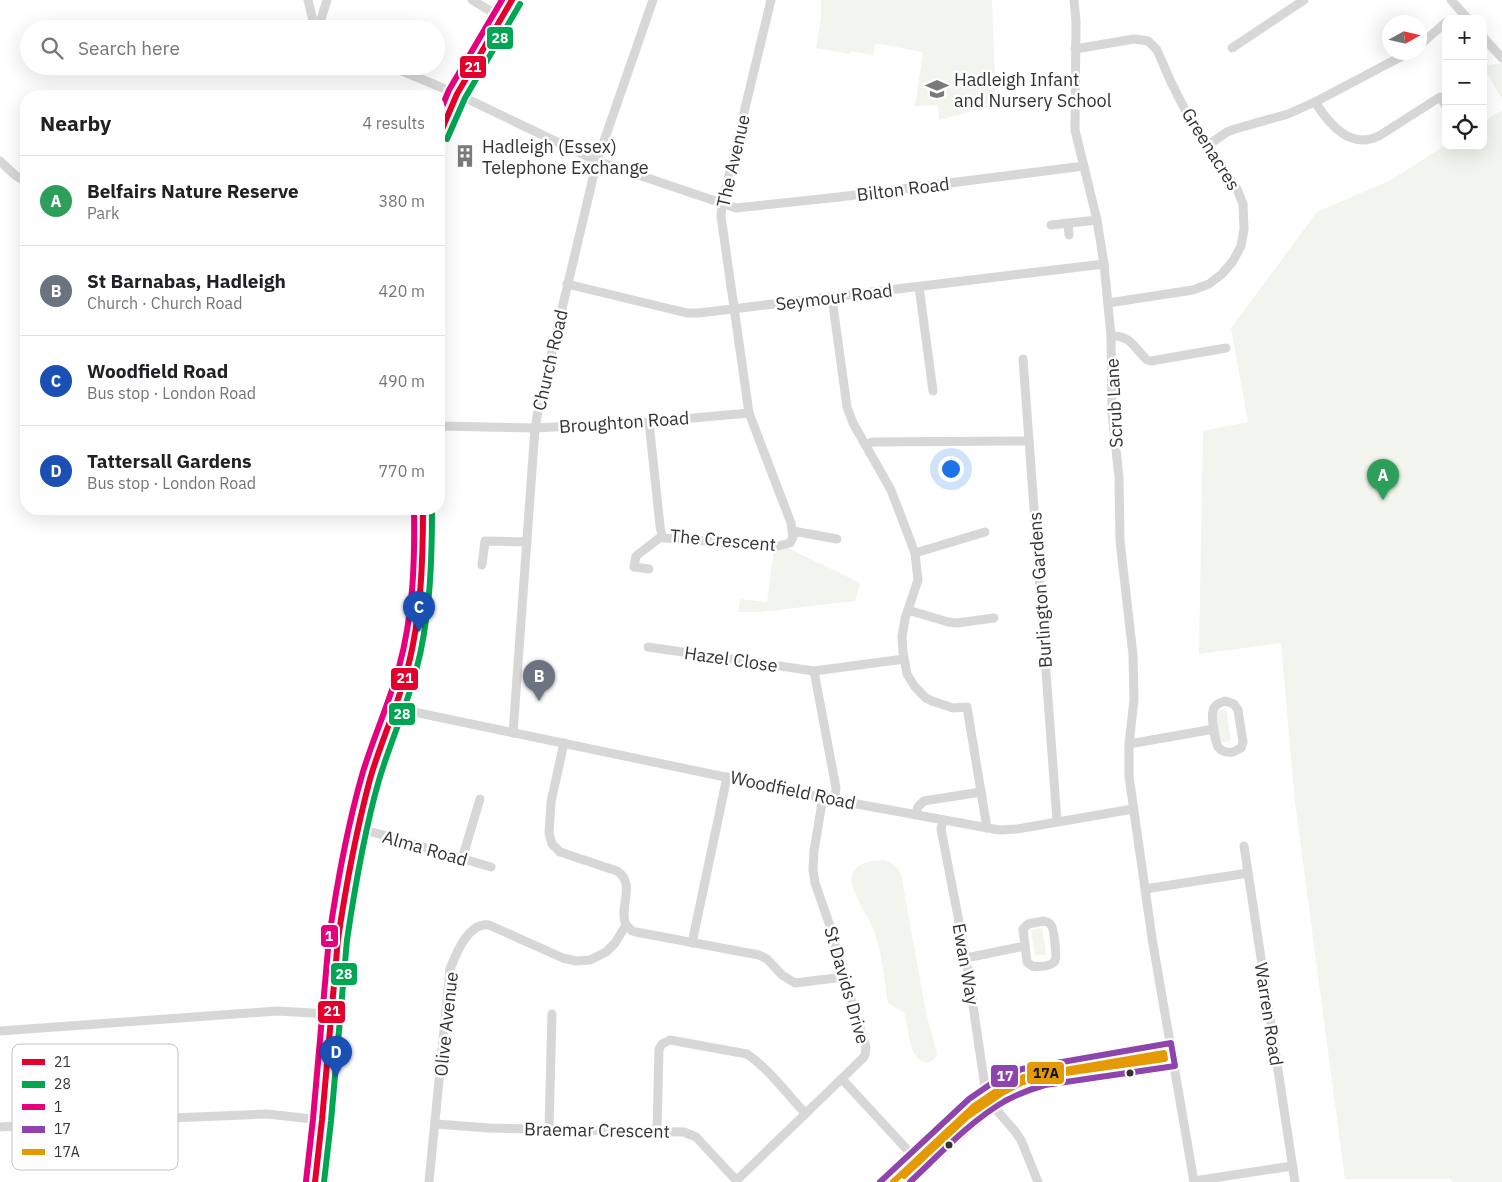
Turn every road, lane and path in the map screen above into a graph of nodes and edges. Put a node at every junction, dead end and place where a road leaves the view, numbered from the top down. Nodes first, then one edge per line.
1 (308, 0) edge
2 (327, 0) edge
3 (472, 0) edge
4 (512, 0) edge
5 (653, 0) edge
6 (772, 0) edge
7 (1074, 0) edge
8 (1304, 0) edge
9 (1451, 0) edge
10 (1460, 10) junction
11 (1454, 15) edge
12 (1464, 15) edge
13 (502, 18) junction
14 (314, 20) edge
15 (320, 20) edge
16 (1442, 26) edge
17 (1427, 39) edge
18 (1487, 41) edge
19 (1232, 48) dead end
20 (1075, 49) junction
21 (1502, 58) edge
22 (1395, 60) edge
23 (412, 75) edge
24 (457, 94) junction
25 (1315, 102) junction
26 (1445, 105) edge
27 (445, 122) edge
28 (1208, 145) junction
29 (0, 161) edge
30 (598, 161) junction
31 (1084, 166) junction
32 (20, 178) edge
33 (722, 204) junction
34 (1097, 220) junction
35 (1068, 223) junction
36 (1051, 225) dead end
37 (1069, 235) dead end
38 (1104, 264) junction
39 (567, 284) junction
40 (919, 287) junction
41 (832, 298) junction
42 (1108, 303) junction
43 (735, 310) junction
44 (1111, 336) junction
45 (1226, 348) dead end
46 (1023, 359) dead end
47 (933, 391) dead end
48 (749, 413) junction
49 (649, 422) junction
50 (445, 426) edge
51 (535, 428) junction
52 (1029, 441) junction
53 (866, 445) junction
54 (423, 515) edge
55 (792, 531) junction
56 (985, 532) dead end
57 (662, 536) junction
58 (837, 539) dead end
59 (527, 542) junction
60 (915, 553) junction
61 (482, 565) dead end
62 (649, 569) dead end
63 (908, 610) junction
64 (994, 618) dead end
65 (648, 647) dead end
66 (904, 659) junction
67 (814, 671) junction
68 (395, 708) junction
69 (1214, 729) junction
70 (513, 733) junction
71 (564, 744) junction
72 (1128, 744) junction
73 (726, 777) junction
74 (981, 792) junction
75 (823, 797) junction
76 (480, 798) dead end
77 (835, 800) junction
78 (1133, 809) junction
79 (915, 815) junction
80 (943, 820) junction
81 (1057, 822) junction
82 (359, 828) junction
83 (987, 828) junction
84 (1244, 846) dead end
85 (462, 859) junction
86 (491, 867) dead end
87 (1248, 873) junction
88 (1145, 889) junction
89 (626, 926) junction
90 (692, 943) junction
91 (1025, 946) junction
92 (966, 958) junction
93 (844, 977) junction
94 (331, 1014) junction
95 (552, 1014) dead end
96 (0, 1031) edge
97 (1171, 1043) junction
98 (1075, 1060) junction
99 (1175, 1066) junction
100 (842, 1079) junction
101 (1078, 1081) junction
102 (986, 1087) junction
103 (994, 1107) junction
104 (804, 1113) junction
105 (178, 1118) edge
106 (322, 1120) junction
107 (436, 1124) junction
108 (549, 1129) junction
109 (657, 1130) junction
110 (911, 1154) junction
111 (1292, 1166) junction
112 (925, 1168) junction
113 (737, 1181) edge
114 (315, 1182) edge
115 (429, 1182) edge
116 (880, 1182) edge
117 (910, 1182) edge
118 (1038, 1182) edge
119 (1194, 1182) edge
120 (1295, 1182) edge

1 - 14 street
2 - 15 street
3 - 13 street
4 - 13 main road
5 - 30 street, Church Road
6 - 33 street, The Avenue
7 - 20 street, Scrub Lane
8 - 19 street
9 - 10 street
10 - 11 street
10 - 12 street
13 - 24 main road
16 - 17 street
18 - 21 street
20 - 28 street, Greenacres
20 - 31 street, Scrub Lane
22 - 25 street
23 - 24 street, Bilton Road
24 - 27 main road
24 - 30 street, Bilton Road
25 - 26 street
25 - 28 street
28 - 42 street, Greenacres
29 - 32 street
30 - 33 street, Bilton Road
30 - 39 street, Church Road
31 - 33 street, Bilton Road
31 - 34 street, Scrub Lane
33 - 43 street, The Avenue
34 - 35 street
34 - 38 street, Scrub Lane
35 - 36 street
35 - 37 street
38 - 40 street, Seymour Road
38 - 42 street, Scrub Lane
39 - 43 street, Seymour Road
39 - 51 street, Church Road
40 - 41 street, Seymour Road
40 - 47 street
41 - 43 street, Seymour Road
41 - 53 street
42 - 44 street, Scrub Lane
43 - 48 street, The Avenue
44 - 45 street
44 - 72 street, Scrub Lane
46 - 52 street, Burlington Gardens
48 - 49 street, Broughton Road
48 - 55 street, The Crescent
49 - 51 street, Broughton Road
49 - 57 street, The Crescent
50 - 51 street, Broughton Road
51 - 59 street, Church Road
52 - 53 street
52 - 81 street, Burlington Gardens
53 - 60 street
54 - 68 main road
55 - 57 street, The Crescent
55 - 58 street
56 - 60 street
57 - 62 street
59 - 61 street
59 - 70 street, Church Road
60 - 63 street
63 - 64 street
63 - 66 street
65 - 67 street, Hazel Close
66 - 67 street, Hazel Close
66 - 74 street
67 - 77 street
68 - 70 street, Woodfield Road
68 - 82 main road
69 - 69 street
69 - 72 street
70 - 71 street, Woodfield Road
71 - 73 street, Woodfield Road
71 - 89 street
72 - 78 street, Scrub Lane
73 - 75 street, Woodfield Road
73 - 90 street
74 - 79 street
74 - 83 street
75 - 77 street, Woodfield Road
75 - 93 street, St Davids Drive
76 - 85 street
77 - 79 street, Woodfield Road
78 - 81 street, Woodfield Road
78 - 88 street, Scrub Lane
79 - 80 street, Woodfield Road
80 - 83 street, Woodfield Road
80 - 92 street, Ewan Way
81 - 83 street, Woodfield Road
82 - 85 street, Alma Road
82 - 94 main road
84 - 87 street, Warren Road
85 - 86 street, Alma Road
87 - 88 street
87 - 111 street, Warren Road
88 - 97 street, Scrub Lane
89 - 90 street
89 - 107 street, Olive Avenue
90 - 93 street
91 - 91 street
91 - 92 street
92 - 102 street, Ewan Way
93 - 100 street, St Davids Drive
94 - 96 street
94 - 106 main road
95 - 108 street
97 - 98 street
97 - 99 street, Scrub Lane
98 - 101 street
98 - 102 street
99 - 101 street
99 - 119 street, Scrub Lane
100 - 104 street, St Davids Drive
100 - 110 street
101 - 103 street
102 - 103 street, Ewan Way
102 - 110 street
103 - 112 street
103 - 118 street, Ewan Way
104 - 109 street
104 - 113 street, St Davids Drive
105 - 106 street
106 - 114 main road
107 - 108 street, Braemar Crescent
107 - 115 street, Olive Avenue
108 - 109 street, Braemar Crescent
109 - 113 street, Braemar Crescent
110 - 112 street
110 - 116 street
111 - 119 street
111 - 120 street, Warren Road
112 - 117 street

